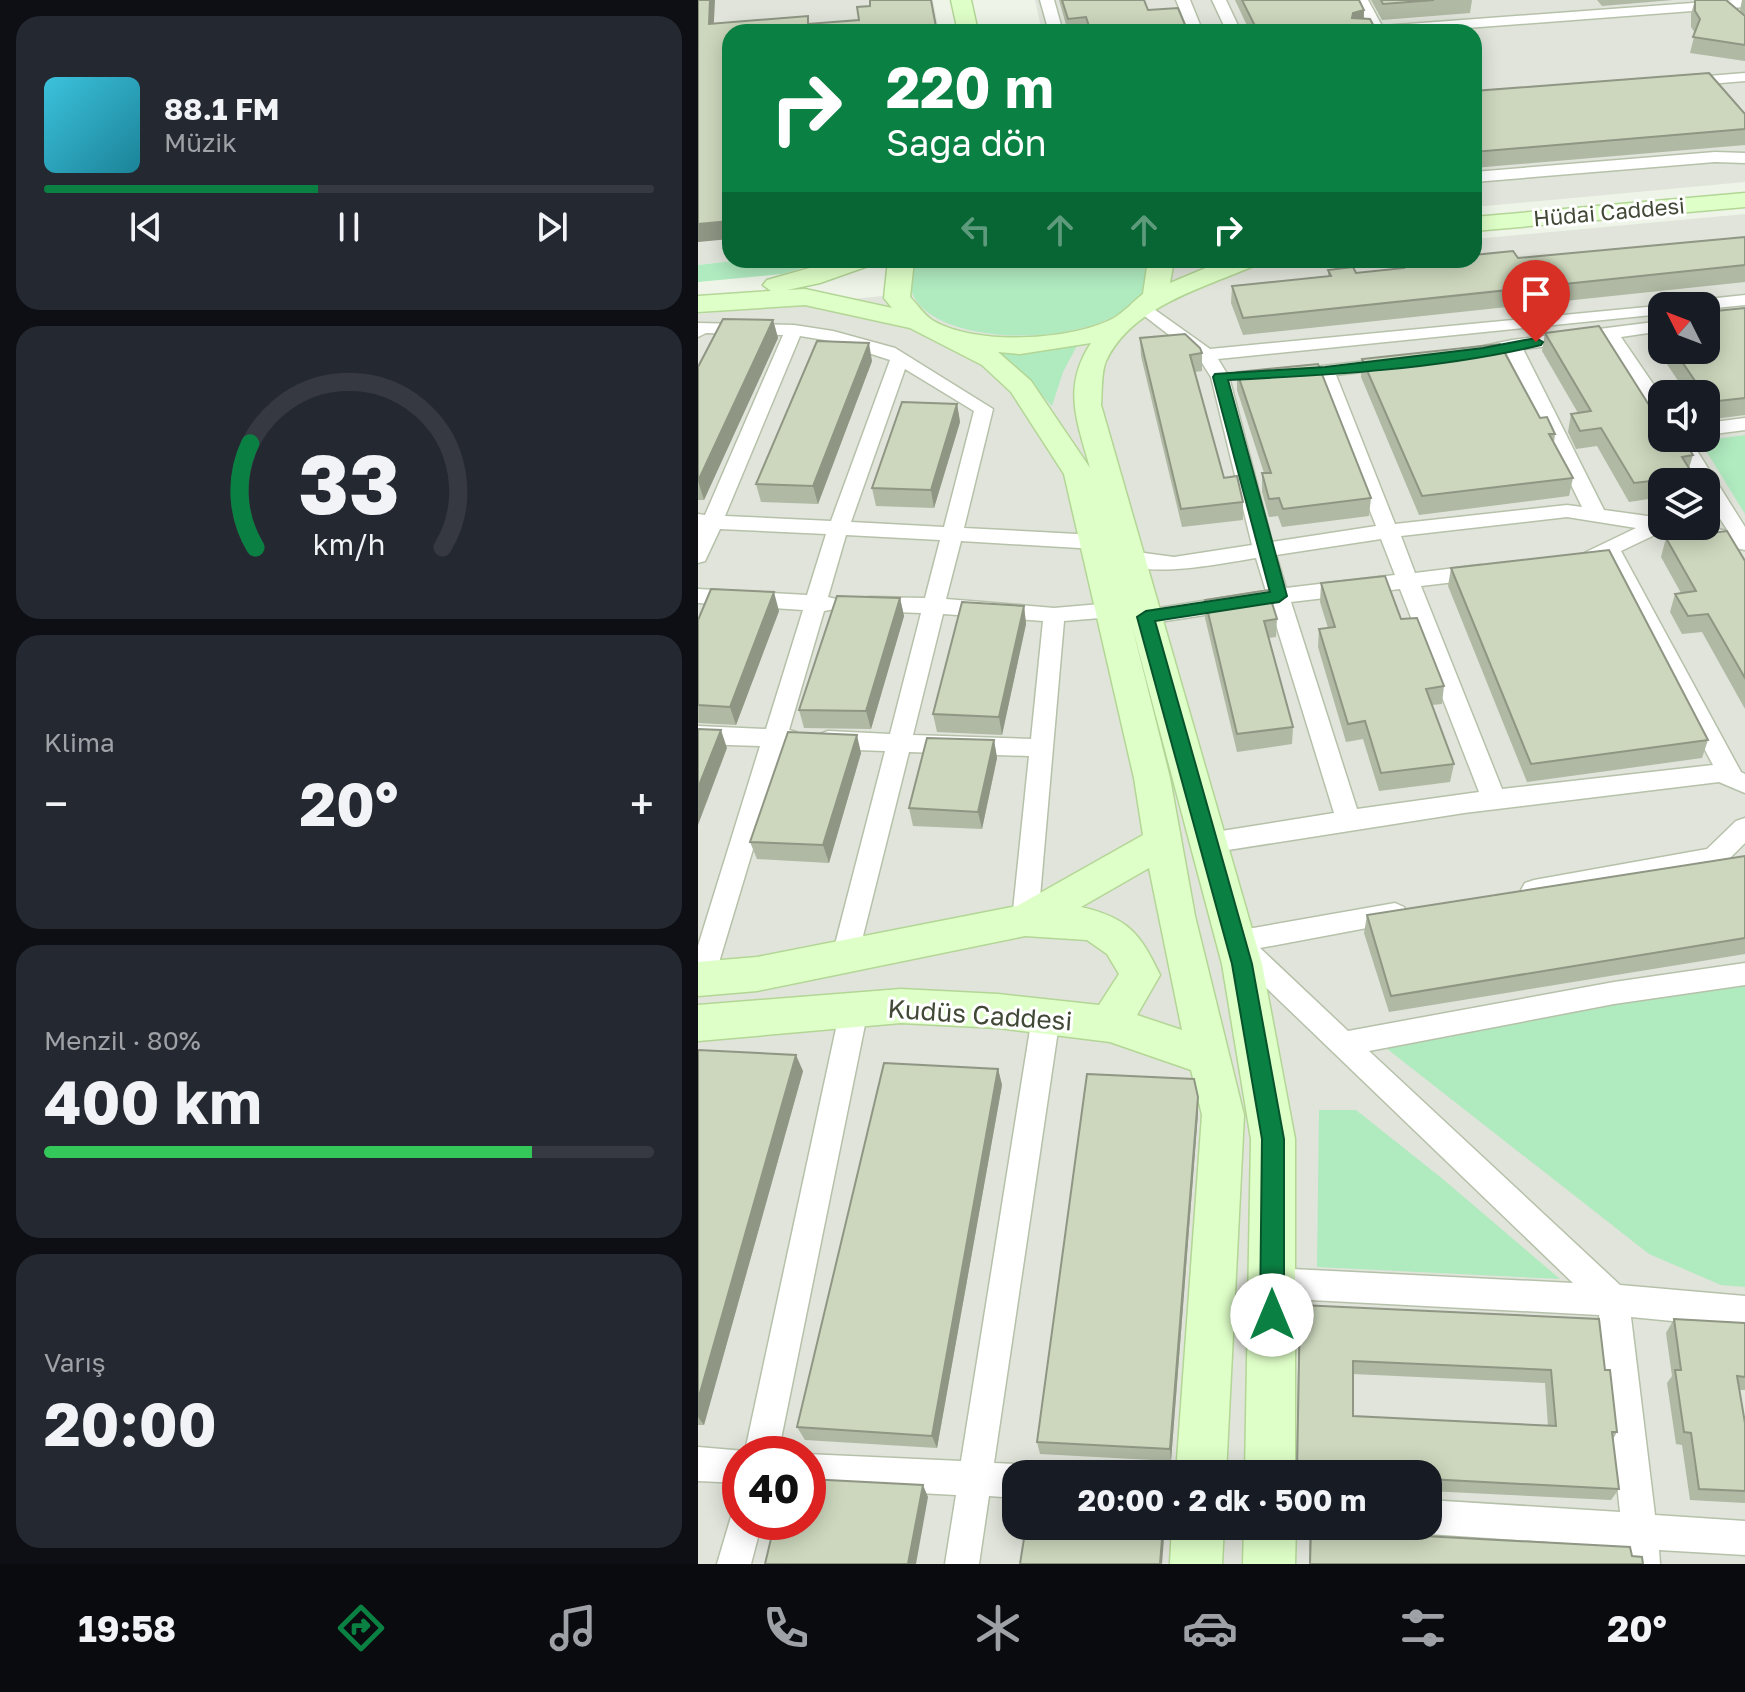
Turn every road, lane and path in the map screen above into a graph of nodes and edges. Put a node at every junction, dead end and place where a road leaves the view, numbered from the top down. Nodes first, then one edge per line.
1 (947, 0) edge
2 (961, 0) edge
3 (1047, 0) edge
4 (1183, 0) edge
5 (1219, 0) edge
6 (1361, 0) edge
7 (1577, 0) edge
8 (1745, 3) edge
9 (1731, 10) edge
10 (1593, 19) junction
11 (1509, 20) junction
12 (952, 24) edge
13 (966, 24) edge
14 (1054, 24) edge
15 (1193, 24) edge
16 (1230, 24) edge
17 (1375, 24) edge
18 (1462, 24) edge
19 (1482, 29) edge
20 (1745, 77) edge
21 (1665, 83) edge
22 (1745, 158) edge
23 (1482, 176) edge
24 (1745, 200) edge
25 (1745, 209) edge
26 (1482, 223) edge
27 (1482, 233) edge
28 (837, 268) edge
29 (898, 268) edge
30 (1161, 268) edge
31 (1230, 268) edge
32 (698, 293) edge
33 (1745, 300) edge
34 (1720, 303) edge
35 (698, 304) edge
36 (1648, 310) edge
37 (1136, 311) junction
38 (1745, 317) edge
39 (1720, 320) edge
40 (929, 328) junction
41 (1648, 328) edge
42 (794, 330) junction
43 (698, 332) edge
44 (1609, 332) junction
45 (1512, 345) junction
46 (1206, 355) junction
47 (1452, 356) edge
48 (900, 359) junction
49 (1404, 361) edge
50 (1325, 371) junction
51 (1295, 373) edge
52 (1648, 390) edge
53 (1745, 424) edge
54 (1720, 427) edge
55 (1688, 452) edge
56 (1597, 516) junction
57 (705, 522) edge
58 (1648, 523) edge
59 (838, 529) junction
60 (1388, 531) junction
61 (1648, 531) edge
62 (954, 535) junction
63 (1720, 536) edge
64 (1745, 541) edge
65 (1096, 542) junction
66 (1609, 549) junction
67 (1264, 550) junction
68 (698, 556) edge
69 (1129, 558) junction
70 (1557, 563) edge
71 (1498, 570) edge
72 (1410, 581) junction
73 (698, 596) edge
74 (1279, 596) junction
75 (816, 604) junction
76 (936, 606) junction
77 (1129, 614) junction
78 (1054, 615) junction
79 (698, 735) edge
80 (775, 738) junction
81 (900, 743) junction
82 (1042, 748) junction
83 (1739, 781) edge
84 (1494, 799) junction
85 (1348, 819) junction
86 (1745, 828) edge
87 (1163, 842) junction
88 (1209, 843) junction
89 (1514, 893) edge
90 (1421, 909) edge
91 (1025, 920) junction
92 (1236, 942) junction
93 (845, 956) junction
94 (1745, 974) edge
95 (700, 979) edge
96 (854, 1010) junction
97 (1046, 1017) junction
98 (698, 1023) edge
99 (1110, 1024) junction
100 (1346, 1043) junction
101 (1210, 1058) junction
102 (1272, 1283) junction
103 (1613, 1300) junction
104 (1745, 1312) edge
105 (765, 1436) edge
106 (1202, 1460) edge
107 (1270, 1460) edge
108 (698, 1464) edge
109 (722, 1465) edge
110 (826, 1471) edge
111 (975, 1479) junction
112 (1002, 1480) edge
113 (1442, 1519) edge
114 (1745, 1538) edge
115 (740, 1540) edge
116 (1197, 1540) edge
117 (1270, 1540) edge
118 (1641, 1548) edge
119 (734, 1564) edge
120 (962, 1564) edge
121 (1196, 1564) edge
122 (1269, 1564) edge

1 - 12 street
2 - 13 street
3 - 14 street
4 - 15 street
5 - 16 street
6 - 17 street
7 - 10 street
8 - 9 street
9 - 10 street
10 - 11 street
11 - 18 street
11 - 19 street
20 - 21 street
22 - 23 street
24 - 26 street, Hüdai Caddesi
25 - 27 street, Hüdai Caddesi
28 - 32 street
29 - 40 street
30 - 37 street
31 - 37 street
33 - 34 street
35 - 40 street
36 - 46 street
37 - 40 street
37 - 46 street
37 - 69 street
38 - 39 street
40 - 65 street
41 - 44 street
42 - 43 street
42 - 48 street
42 - 57 street
44 - 45 street
44 - 52 street
45 - 47 street
45 - 56 street
46 - 67 street
48 - 59 street
48 - 62 street
49 - 50 street
50 - 51 street
50 - 60 street
53 - 54 street
55 - 64 street
56 - 58 street
56 - 60 street
57 - 59 street
57 - 68 street
59 - 62 street
59 - 75 street
60 - 67 street
60 - 72 street
61 - 66 street
62 - 65 street
62 - 76 street
63 - 64 street
65 - 77 street
66 - 70 street
66 - 83 street
67 - 69 street
67 - 74 street
69 - 77 street
71 - 72 street
72 - 74 street
72 - 84 street
73 - 75 street
74 - 77 street
74 - 85 street
75 - 76 street
75 - 80 street
76 - 78 street
76 - 81 street
77 - 78 street
77 - 87 street
77 - 88 street
78 - 82 street
79 - 80 street
80 - 81 street
80 - 95 street
81 - 82 street
81 - 93 street
82 - 91 street
83 - 84 street
84 - 85 street
85 - 88 street
86 - 89 street
87 - 91 street
87 - 101 street
88 - 92 street
90 - 92 street
91 - 93 street
91 - 99 street
92 - 100 street
92 - 102 street
93 - 95 street
94 - 100 street
96 - 97 street, Kudüs Caddesi
96 - 98 street, Kudüs Caddesi
96 - 105 street
97 - 99 street, Kudüs Caddesi
97 - 111 street
99 - 101 street, Kudüs Caddesi
100 - 103 street
101 - 106 street
102 - 103 street
102 - 107 street
103 - 104 street
103 - 118 street
108 - 109 street
110 - 111 street
111 - 112 street
111 - 120 street
113 - 118 street
114 - 118 street
115 - 119 street
116 - 121 street
117 - 122 street

